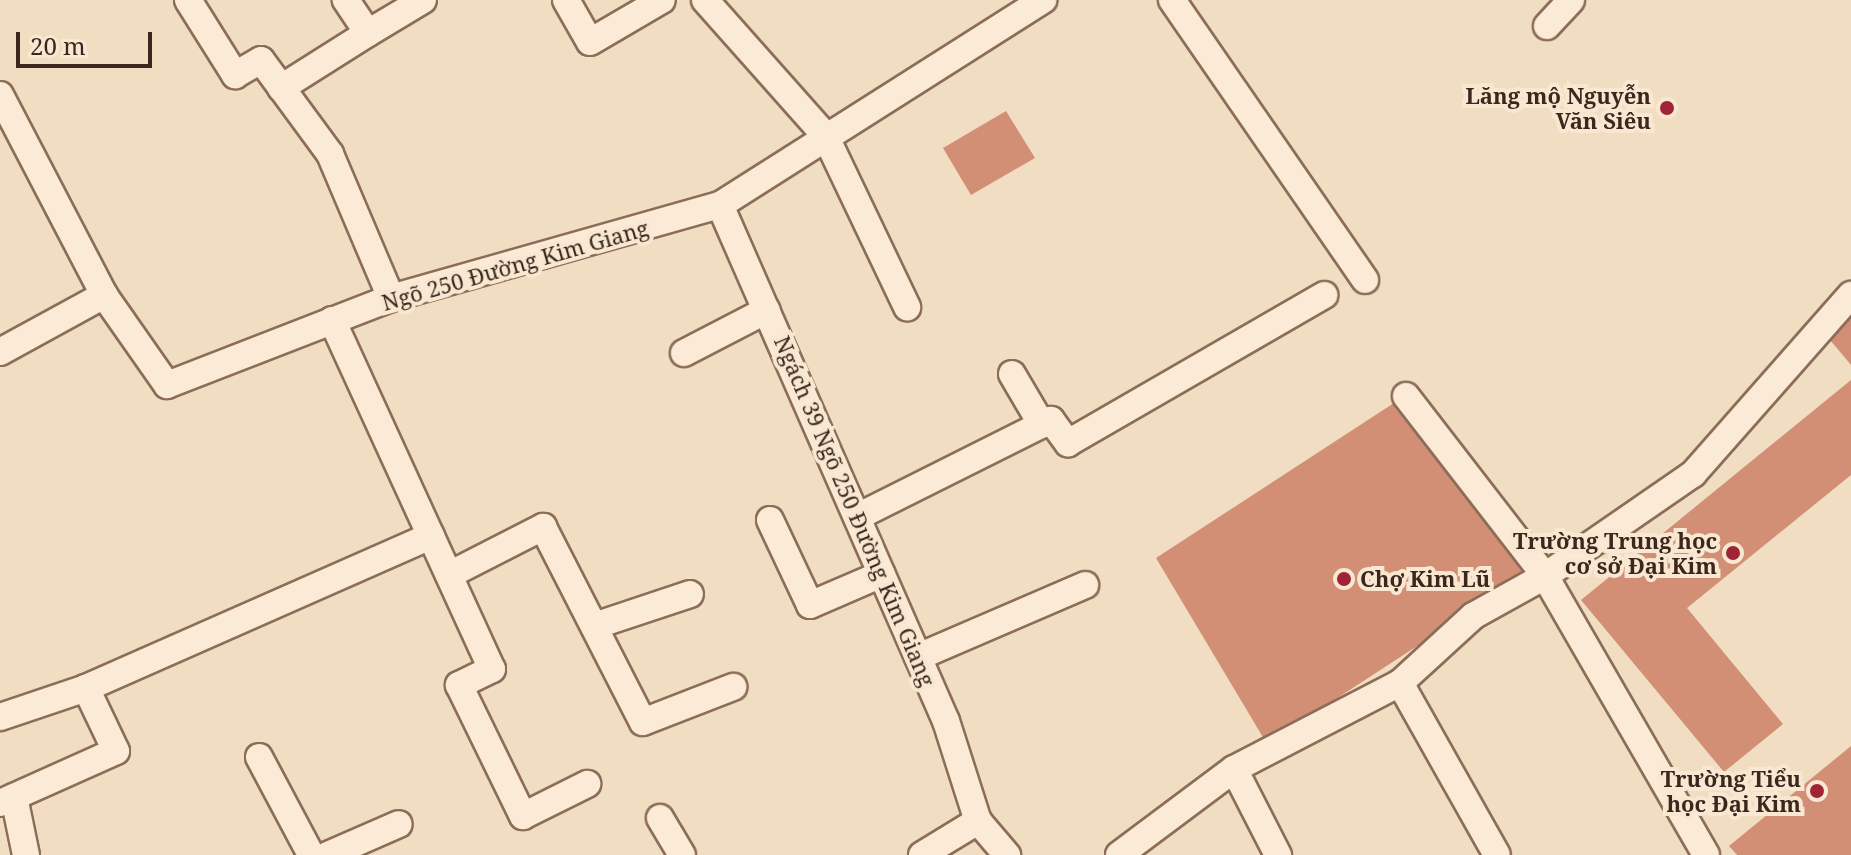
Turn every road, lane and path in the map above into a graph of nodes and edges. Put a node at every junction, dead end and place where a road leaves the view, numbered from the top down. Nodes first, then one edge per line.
1 (188, 0) edge
2 (346, 0) edge
3 (423, 0) edge
4 (566, 0) edge
5 (662, 0) edge
6 (705, 0) edge
7 (1172, 0) edge
8 (1571, 0) edge
9 (1035, 3) edge
10 (1547, 26) dead end
11 (368, 33) junction
12 (281, 88) junction
13 (0, 95) edge
14 (825, 135) junction
15 (720, 205) junction
16 (1365, 280) dead end
17 (104, 295) junction
18 (1324, 295) dead end
19 (1851, 295) edge
20 (391, 298) junction
21 (907, 307) dead end
22 (767, 310) junction
23 (332, 320) junction
24 (0, 352) edge
25 (684, 353) dead end
26 (1012, 374) dead end
27 (1406, 396) dead end
28 (1042, 425) junction
29 (857, 517) junction
30 (770, 520) dead end
31 (431, 536) junction
32 (882, 574) junction
33 (449, 575) junction
34 (1545, 576) junction
35 (1085, 585) dead end
36 (690, 594) dead end
37 (594, 626) junction
38 (918, 657) junction
39 (1400, 683) junction
40 (733, 687) dead end
41 (86, 688) junction
42 (0, 717) edge
43 (259, 757) dead end
44 (1234, 769) junction
45 (587, 784) dead end
46 (7, 800) edge
47 (660, 818) dead end
48 (978, 821) junction
49 (399, 824) dead end
50 (26, 855) edge
51 (311, 855) edge
52 (328, 855) edge
53 (682, 855) edge
54 (922, 855) edge
55 (1007, 855) edge
56 (1119, 855) edge
57 (1278, 855) edge
58 (1497, 855) edge
59 (1706, 855) edge

1 - 12 lane
2 - 11 lane
3 - 11 lane
4 - 5 lane
6 - 14 lane
7 - 16 lane
8 - 10 lane
9 - 14 lane, Ngõ 250 Đường Kim Giang
11 - 12 lane
12 - 20 lane
13 - 17 lane
14 - 15 lane, Ngõ 250 Đường Kim Giang
14 - 21 lane
15 - 20 lane, Ngõ 250 Đường Kim Giang
15 - 22 lane, Ngách 39 Ngõ 250 Đường Kim Giang
17 - 23 lane, Ngõ 250 Đường Kim Giang
17 - 24 lane
18 - 28 lane
19 - 34 lane
20 - 23 lane, Ngõ 250 Đường Kim Giang
22 - 25 lane
22 - 29 lane, Ngách 39 Ngõ 250 Đường Kim Giang
23 - 31 lane
26 - 28 lane
27 - 34 lane
28 - 29 lane
29 - 32 lane, Ngách 39 Ngõ 250 Đường Kim Giang
30 - 32 lane
31 - 33 lane
31 - 41 lane
32 - 38 lane, Ngách 39 Ngõ 250 Đường Kim Giang
33 - 37 lane
33 - 45 lane
34 - 39 lane
34 - 59 lane
35 - 38 lane
36 - 37 lane
37 - 40 lane
38 - 48 lane, Ngách 39 Ngõ 250 Đường Kim Giang
39 - 44 lane
39 - 58 lane
41 - 42 lane
41 - 46 lane
43 - 51 lane
44 - 56 lane
44 - 57 lane
46 - 50 lane
47 - 53 lane
48 - 54 lane
48 - 55 lane
49 - 52 lane

